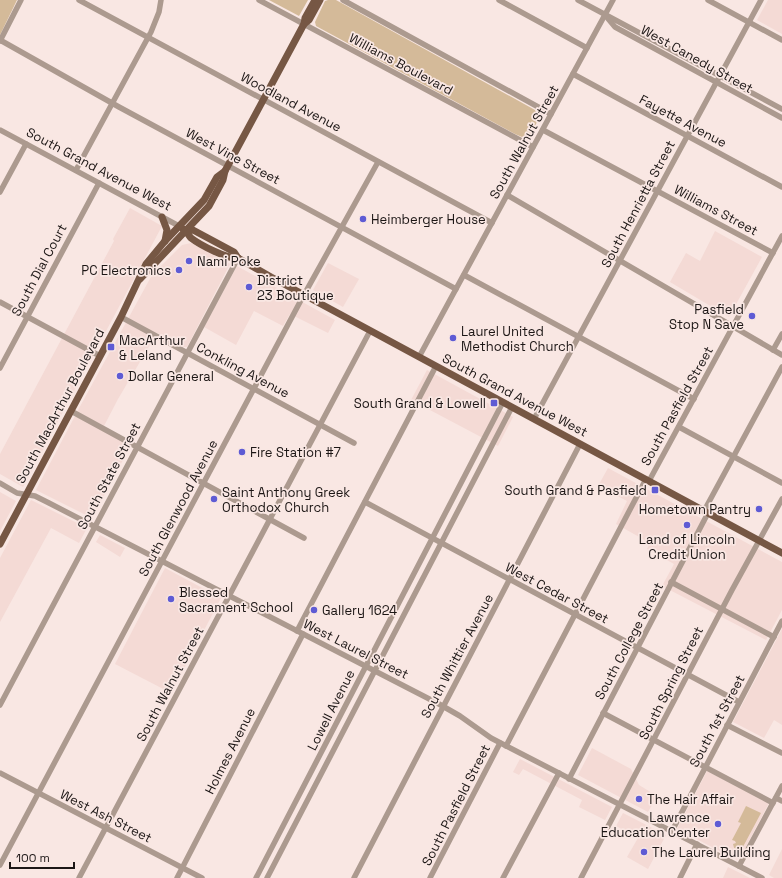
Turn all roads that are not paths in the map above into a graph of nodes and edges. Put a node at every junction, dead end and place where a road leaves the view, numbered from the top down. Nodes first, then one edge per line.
1 (21, 0) edge
2 (79, 0) edge
3 (161, 0) edge
4 (259, 0) edge
5 (315, 0) edge
6 (320, 0) edge
7 (343, 0) edge
8 (499, 0) edge
9 (514, 0) edge
10 (578, 0) edge
11 (613, 0) edge
12 (708, 0) edge
13 (761, 0) edge
14 (511, 6) junction
15 (605, 15) junction
16 (750, 22) junction
17 (304, 24) junction
18 (148, 38) junction
19 (782, 40) edge
20 (0, 41) edge
21 (587, 48) junction
22 (573, 74) junction
23 (720, 76) junction
24 (716, 83) junction
25 (263, 100) junction
26 (112, 103) junction
27 (782, 109) edge
28 (551, 114) junction
29 (782, 118) edge
30 (0, 130) edge
31 (542, 130) junction
32 (687, 136) junction
33 (26, 144) junction
34 (533, 147) junction
35 (378, 162) junction
36 (226, 168) junction
37 (76, 170) junction
38 (98, 183) junction
39 (782, 187) edge
40 (0, 192) edge
41 (658, 192) junction
42 (507, 195) junction
43 (202, 214) junction
44 (162, 217) junction
45 (492, 223) junction
46 (179, 226) junction
47 (342, 228) junction
48 (186, 231) junction
49 (782, 236) edge
50 (211, 240) junction
51 (164, 241) junction
52 (773, 253) junction
53 (238, 258) junction
54 (620, 261) junction
55 (464, 275) junction
56 (140, 280) junction
57 (456, 289) junction
58 (304, 295) junction
59 (0, 302) edge
60 (27, 317) junction
61 (121, 317) junction
62 (733, 327) junction
63 (370, 331) junction
64 (782, 334) edge
65 (579, 337) junction
66 (773, 350) junction
67 (188, 353) junction
68 (782, 355) edge
69 (100, 356) junction
70 (419, 357) junction
71 (436, 366) junction
72 (782, 366) edge
73 (0, 368) edge
74 (254, 389) junction
75 (694, 399) junction
76 (503, 402) junction
77 (512, 407) junction
78 (70, 411) junction
79 (534, 419) junction
80 (321, 425) junction
81 (679, 427) junction
82 (354, 443) dead end
83 (580, 444) junction
84 (138, 446) junction
85 (734, 456) junction
86 (648, 480) junction
87 (0, 483) edge
88 (204, 483) junction
89 (782, 483) edge
90 (26, 494) junction
91 (782, 499) edge
92 (365, 502) junction
93 (706, 512) junction
94 (270, 519) junction
95 (95, 526) junction
96 (304, 538) dead end
97 (433, 538) junction
98 (759, 541) junction
99 (441, 543) junction
100 (0, 544) edge
101 (782, 553) edge
102 (162, 561) junction
103 (509, 580) junction
104 (671, 582) junction
105 (230, 596) junction
106 (722, 609) junction
107 (575, 615) junction
108 (782, 621) edge
109 (300, 633) junction
110 (774, 637) junction
111 (637, 648) junction
112 (366, 666) junction
113 (375, 671) junction
114 (688, 675) junction
115 (739, 702) junction
116 (0, 705) edge
117 (443, 706) junction
118 (603, 713) junction
119 (727, 725) junction
120 (654, 740) junction
121 (500, 743) junction
122 (506, 746) junction
123 (782, 753) edge
124 (705, 767) junction
125 (559, 773) junction
126 (0, 774) edge
127 (569, 778) junction
128 (303, 786) junction
129 (782, 786) edge
130 (312, 791) junction
131 (38, 793) junction
132 (775, 800) junction
133 (782, 801) edge
134 (620, 805) junction
135 (106, 828) junction
136 (672, 831) junction
137 (697, 844) junction
138 (0, 865) edge
139 (739, 866) junction
140 (182, 868) junction
141 (582, 876) edge
142 (79, 878) edge
143 (177, 878) edge
144 (202, 878) edge
145 (256, 878) edge
146 (268, 878) edge
147 (354, 878) edge
148 (430, 878) edge
149 (503, 878) edge
150 (589, 878) edge
151 (680, 878) edge
152 (762, 878) edge

1 - 20 street
2 - 18 street, Woodland Avenue
3 - 18 street
4 - 17 street, Williams Boulevard
5 - 17 main road, South MacArthur Boulevard
6 - 17 main road, South MacArthur Boulevard
7 - 28 street
8 - 14 street
9 - 14 street
10 - 15 street, West Canedy Street
11 - 15 street, South Walnut Street
12 - 16 street
13 - 16 street, South Henrietta Street
14 - 21 street
15 - 21 street, South Walnut Street
15 - 23 street, West Canedy Street
15 - 24 street, West Canedy Street
16 - 19 street
16 - 23 street, South Henrietta Street
17 - 25 main road, South MacArthur Boulevard
17 - 34 street, Williams Boulevard
18 - 25 street, Woodland Avenue
18 - 26 street
20 - 26 street, West Vine Street
21 - 22 street, South Walnut Street
22 - 28 street, South Walnut Street
22 - 32 street, Fayette Avenue
23 - 24 street, South Henrietta Street
23 - 27 street, West Canedy Street
24 - 29 street, West Canedy Street
24 - 32 street, South Henrietta Street
25 - 35 street, Woodland Avenue
25 - 36 main road, South MacArthur Boulevard
26 - 36 street, West Vine Street
26 - 37 street
28 - 31 street, South Walnut Street
30 - 33 street, South Grand Avenue West
31 - 34 street, South Walnut Street
31 - 41 street, Williams Street
32 - 39 street, Fayette Avenue
32 - 41 street, South Henrietta Street
33 - 37 street, South Grand Avenue West
33 - 40 street
34 - 42 street, South Walnut Street
35 - 45 street, Woodland Avenue
35 - 47 street, South Glenwood Avenue
36 - 43 main road, South MacArthur Boulevard
36 - 46 main road, South MacArthur Boulevard
36 - 47 street, West Vine Street
37 - 38 street, South Grand Avenue West
38 - 44 street, South Grand Avenue West
38 - 60 street, South Dial Court
41 - 52 street, Williams Street
41 - 54 street, South Henrietta Street
42 - 45 street, South Walnut Street
42 - 54 street
43 - 48 main road, South MacArthur Boulevard
43 - 50 main road
44 - 46 street, South Grand Avenue West
44 - 51 main road
45 - 55 street, South Walnut Street
46 - 48 main road, South Grand Avenue West
46 - 51 main road, South MacArthur Boulevard
47 - 57 street, West Vine Street
47 - 58 street, South Glenwood Avenue
48 - 50 main road, South Grand Avenue West
48 - 53 main road, South Grand Avenue West
48 - 56 main road, South MacArthur Boulevard
49 - 52 street, South Pasfield Street
50 - 53 main road, South Grand Avenue West
51 - 56 main road, South MacArthur Boulevard
52 - 62 street, South Pasfield Street
53 - 58 main road, South Grand Avenue West
53 - 67 street, South State Street
54 - 62 street
54 - 65 street, South Henrietta Street
55 - 57 street, South Walnut Street
55 - 65 street
56 - 61 main road, South MacArthur Boulevard
57 - 70 street, South Walnut Street
58 - 63 main road, South Grand Avenue West
58 - 74 street, South Glenwood Avenue
59 - 60 street
60 - 69 street
60 - 73 street, South Dial Court
61 - 67 street, Conkling Avenue
61 - 69 main road, South MacArthur Boulevard
62 - 66 street
62 - 75 street, South Pasfield Street
63 - 70 main road, South Grand Avenue West
63 - 80 street, South Walnut Street
64 - 66 street
65 - 75 street
65 - 79 street, South Henrietta Street
66 - 68 street
67 - 74 street, Conkling Avenue
67 - 84 street, South State Street
69 - 78 main road, South MacArthur Boulevard
70 - 71 main road, South Grand Avenue West
71 - 76 main road, South Grand Avenue West
71 - 92 street, Holmes Avenue
72 - 85 street, South College Street
74 - 80 street, Conkling Avenue
74 - 88 street, South Glenwood Avenue
75 - 81 street, South Pasfield Street
76 - 77 main road, South Grand Avenue West
76 - 97 street, Lowell Avenue
77 - 79 main road, South Grand Avenue West
77 - 99 street, Lowell Avenue
78 - 84 street
78 - 90 main road, South MacArthur Boulevard
79 - 83 main road, South Grand Avenue West
80 - 82 street, Conkling Avenue
80 - 94 street, South Walnut Street
81 - 85 street
81 - 86 street, South Pasfield Street
83 - 86 main road, South Grand Avenue West
83 - 103 street, South Whittier Avenue
84 - 88 street
84 - 95 street, South State Street
85 - 89 street
85 - 93 street, South College Street
86 - 93 main road, South Grand Avenue West
86 - 107 street, South Pasfield Street
87 - 90 street, West Laurel Street
88 - 94 street
88 - 102 street, South Glenwood Avenue
90 - 95 street, West Laurel Street
90 - 100 main road, South MacArthur Boulevard
91 - 98 street, South Spring Street
92 - 97 street, West Cedar Street
92 - 109 street, Holmes Avenue
93 - 98 main road, South Grand Avenue West
93 - 104 street, South College Street
94 - 96 street
94 - 105 street, South Walnut Street
95 - 102 street, West Laurel Street
95 - 116 street, South State Street
97 - 99 street, West Cedar Street
97 - 112 street, Lowell Avenue
98 - 101 main road, South Grand Avenue West
98 - 106 street, South Spring Street
99 - 103 street, West Cedar Street
99 - 113 street, Lowell Avenue
102 - 105 street, West Laurel Street
102 - 131 street, South Glenwood Avenue
103 - 107 street, West Cedar Street
103 - 117 street, South Whittier Avenue
104 - 106 street
104 - 111 street, South College Street
105 - 109 street, West Laurel Street
105 - 135 street, South Walnut Street
106 - 110 street
106 - 114 street, South Spring Street
107 - 111 street, West Cedar Street
107 - 122 street, South Pasfield Street
108 - 110 street, South 1st Street
109 - 112 street, West Laurel Street
109 - 140 street, Holmes Avenue
110 - 115 street, South 1st Street
111 - 114 street, West Cedar Street
111 - 118 street, South College Street
112 - 113 street, West Laurel Street
112 - 128 street, Lowell Avenue
113 - 117 street, West Laurel Street
113 - 130 street, Lowell Avenue
114 - 115 street, West Cedar Street
114 - 120 street, South Spring Street
115 - 119 street, South 1st Street
117 - 121 street, West Laurel Street
117 - 147 street, South Whittier Avenue
118 - 120 street
118 - 127 street, South College Street
119 - 123 street
119 - 124 street, South 1st Street
120 - 124 street
120 - 134 street, South Spring Street
121 - 122 street, West Laurel Street
121 - 148 street, South Pasfield Street
122 - 125 street, West Laurel Street
124 - 132 street
124 - 136 street, South 1st Street
125 - 127 street, West Laurel Street
125 - 149 street
126 - 131 street, West Ash Street
127 - 134 street, West Laurel Street
128 - 130 street
128 - 145 street, Lowell Avenue
129 - 132 street
130 - 146 street, Lowell Avenue
131 - 135 street, West Ash Street
131 - 138 street, South Glenwood Avenue
132 - 133 street
132 - 139 street
134 - 136 street, West Laurel Street
134 - 141 street, South Spring Street
135 - 140 street, West Ash Street
135 - 142 street, South Walnut Street
136 - 137 street, West Laurel Street
137 - 139 street, West Laurel Street
137 - 151 street
139 - 152 street, West Laurel Street
140 - 143 street, Holmes Avenue
140 - 144 street, West Ash Street
141 - 150 street

